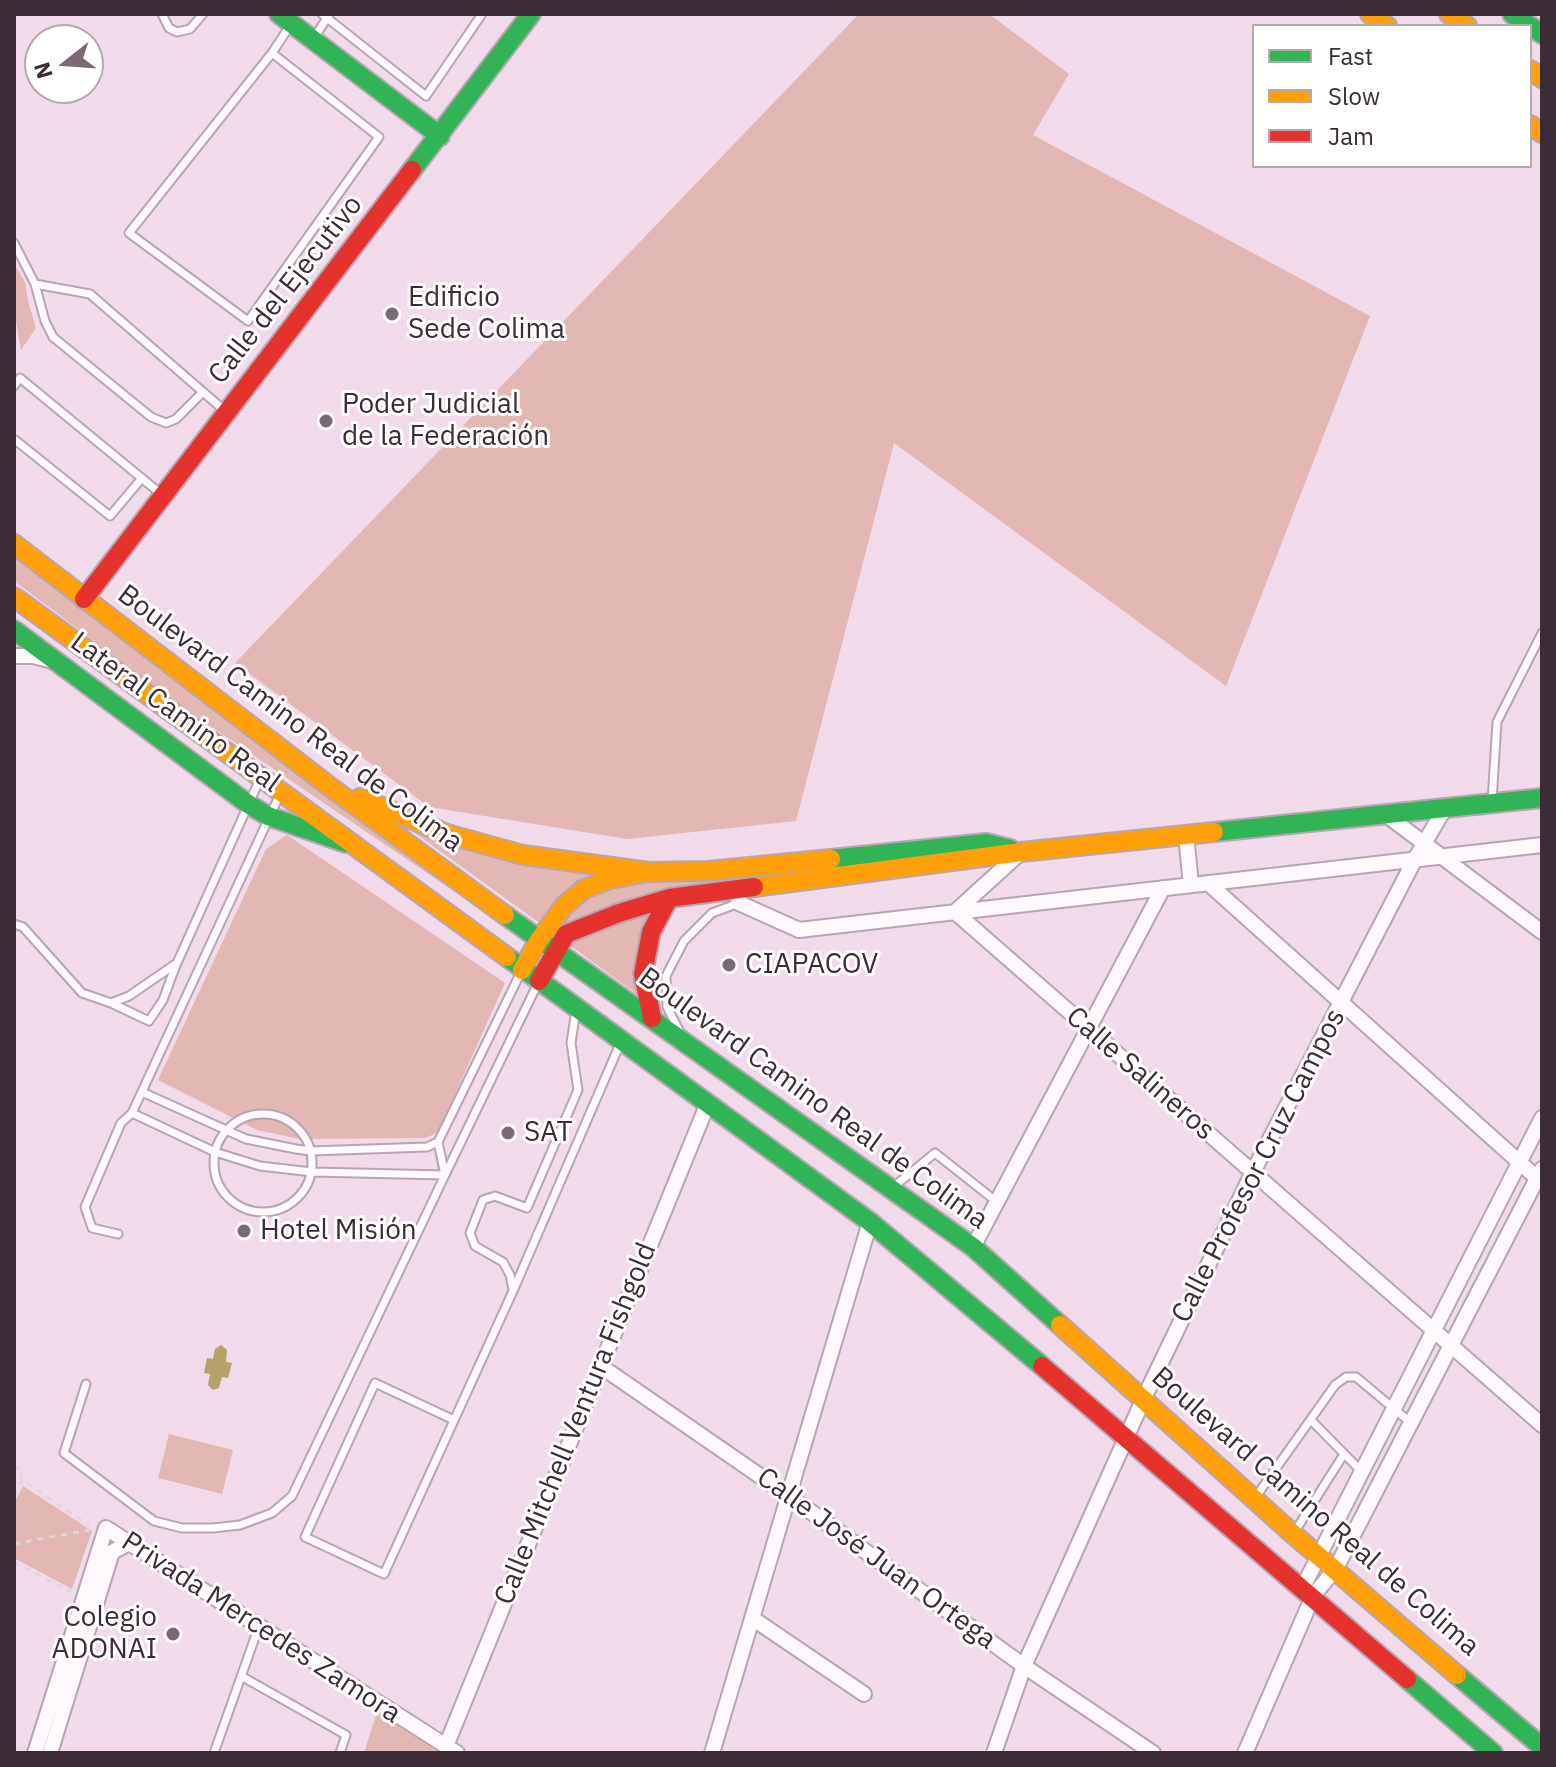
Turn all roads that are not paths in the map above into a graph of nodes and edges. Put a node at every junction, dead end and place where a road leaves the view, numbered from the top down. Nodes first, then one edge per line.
1 (162, 14) edge
2 (203, 14) edge
3 (482, 14) edge
4 (326, 15) edge
5 (524, 17) edge
6 (285, 19) edge
7 (313, 40) junction
8 (272, 53) junction
9 (440, 136) junction
10 (14, 243) edge
11 (35, 284) junction
12 (14, 386) edge
13 (203, 392) junction
14 (227, 412) junction
15 (14, 439) edge
16 (142, 478) junction
17 (163, 496) junction
18 (14, 544) edge
19 (14, 597) edge
20 (84, 599) junction
21 (14, 630) edge
22 (1542, 633) edge
23 (14, 656) edge
24 (54, 661) junction
25 (261, 777) junction
26 (329, 786) junction
27 (281, 792) junction
28 (1542, 798) edge
29 (1492, 803) junction
30 (248, 804) junction
31 (1445, 808) junction
32 (1385, 814) junction
33 (268, 816) junction
34 (1186, 835) junction
35 (1424, 844) junction
36 (1542, 845) edge
37 (354, 846) junction
38 (1021, 852) junction
39 (1442, 856) junction
40 (1415, 859) junction
41 (649, 872) junction
42 (1208, 883) junction
43 (1191, 885) junction
44 (1163, 888) junction
45 (738, 896) junction
46 (669, 898) junction
47 (955, 912) junction
48 (14, 924) edge
49 (1542, 932) edge
50 (539, 940) junction
51 (556, 951) junction
52 (177, 963) junction
53 (522, 970) junction
54 (539, 981) junction
55 (1340, 1002) junction
56 (111, 1003) junction
57 (577, 1007) junction
58 (652, 1018) junction
59 (1088, 1030) junction
60 (622, 1038) junction
61 (686, 1042) junction
62 (142, 1092) junction
63 (708, 1103) junction
64 (132, 1113) junction
65 (1542, 1118) edge
66 (226, 1130) junction
67 (438, 1142) junction
68 (311, 1151) junction
69 (215, 1152) junction
70 (1519, 1162) junction
71 (312, 1172) junction
72 (1253, 1172) junction
73 (1540, 1174) edge
74 (445, 1175) junction
75 (891, 1188) junction
76 (997, 1202) junction
77 (870, 1222) junction
78 (118, 1234) dead end
79 (973, 1247) junction
80 (513, 1291) junction
81 (1433, 1330) junction
82 (1451, 1346) junction
83 (599, 1365) junction
84 (86, 1384) dead end
85 (1143, 1400) junction
86 (1394, 1407) junction
87 (454, 1420) junction
88 (1311, 1420) junction
89 (1411, 1423) junction
90 (1542, 1425) edge
91 (1126, 1436) junction
92 (1344, 1454) junction
93 (1361, 1471) junction
94 (789, 1496) junction
95 (1255, 1499) junction
96 (1293, 1534) junction
97 (129, 1543) junction
98 (1319, 1554) junction
99 (1336, 1568) junction
100 (1308, 1591) junction
101 (752, 1618) junction
102 (259, 1626) junction
103 (1024, 1666) junction
104 (241, 1676) junction
105 (864, 1694) dead end
106 (1542, 1747) edge
107 (451, 1749) edge
108 (35, 1753) edge
109 (50, 1753) edge
110 (214, 1753) edge
111 (340, 1753) edge
112 (712, 1753) edge
113 (994, 1753) edge
114 (1153, 1753) edge
115 (1245, 1753) edge
116 (1493, 1753) edge

1 - 2 lane
3 - 4 lane
4 - 7 lane
5 - 9 main road, Calle del Ejecutivo
6 - 7 main road
6 - 8 lane
7 - 9 main road
8 - 8 lane
9 - 14 main road, Calle del Ejecutivo
10 - 11 lane
11 - 13 lane
11 - 13 lane
12 - 16 lane
13 - 14 lane
14 - 17 main road, Calle del Ejecutivo
15 - 16 lane
16 - 17 lane
17 - 20 main road, Calle del Ejecutivo
18 - 20 main road, Boulevard Camino Real de Colima
19 - 25 main road
20 - 26 main road, Boulevard Camino Real de Colima
21 - 24 main road, Lateral Camino Real
22 - 29 lane
23 - 24 street
24 - 30 main road, Lateral Camino Real
25 - 27 main road
25 - 30 lane
26 - 41 main road
26 - 50 main road, Boulevard Camino Real de Colima
27 - 33 lane
27 - 37 main road
28 - 29 main road
29 - 31 main road
30 - 33 main road, Lateral Camino Real
30 - 52 lane
31 - 32 main road
31 - 35 street, Calle Profesor Cruz Campos
32 - 34 main road
32 - 35 street
33 - 37 main road, Lateral Camino Real
33 - 62 lane
34 - 38 main road
34 - 43 street
35 - 39 street
35 - 40 street, Calle Profesor Cruz Campos
36 - 39 street
37 - 53 main road
38 - 41 main road
38 - 45 main road
38 - 47 street
39 - 40 street
39 - 49 street
40 - 42 street
40 - 55 street, Calle Profesor Cruz Campos
41 - 50 main road
42 - 43 street
42 - 55 street
43 - 44 street
44 - 47 street
44 - 59 street
45 - 46 main road
45 - 47 street
45 - 61 lane
46 - 51 main road
46 - 58 main road
47 - 59 street, Calle Salineros
48 - 56 lane
50 - 51 main road, Boulevard Camino Real de Colima
50 - 53 main road
51 - 54 main road
51 - 58 main road, Boulevard Camino Real de Colima
52 - 56 lane
52 - 56 lane
53 - 54 main road
53 - 67 lane
54 - 57 main road
54 - 74 lane
55 - 70 street
55 - 72 street, Calle Profesor Cruz Campos
57 - 60 main road
57 - 80 lane
58 - 61 main road, Boulevard Camino Real de Colima
59 - 72 street, Calle Salineros
59 - 76 street
60 - 63 main road
60 - 80 lane
61 - 75 main road, Boulevard Camino Real de Colima
62 - 64 lane
62 - 66 lane
63 - 77 main road
63 - 83 street, Calle Mitchell Ventura Fishgold
64 - 69 lane
64 - 78 lane
65 - 70 street
66 - 68 lane
66 - 68 lane
66 - 69 lane
67 - 68 lane
67 - 74 lane
68 - 71 lane
69 - 71 lane
69 - 71 lane
70 - 73 street
70 - 81 street
71 - 74 lane
72 - 81 street, Calle Salineros
72 - 85 street, Calle Profesor Cruz Campos
73 - 82 street
74 - 84 lane
75 - 76 lane
75 - 79 main road, Boulevard Camino Real de Colima
76 - 79 street
77 - 91 main road
77 - 94 street
79 - 85 main road, Boulevard Camino Real de Colima
80 - 87 lane
81 - 82 street, Calle Salineros
81 - 86 street
82 - 89 street
82 - 90 street, Calle Salineros
83 - 94 street, Calle José Juan Ortega
83 - 107 street, Calle Mitchell Ventura Fishgold
85 - 91 street, Calle Profesor Cruz Campos
85 - 95 main road, Boulevard Camino Real de Colima
86 - 88 lane
86 - 89 lane
86 - 93 street
87 - 87 lane
88 - 92 lane
88 - 95 lane
89 - 99 street
91 - 100 main road
91 - 103 street, Calle Profesor Cruz Campos
92 - 93 lane
92 - 96 lane
93 - 98 street
94 - 101 street
94 - 103 street, Calle José Juan Ortega
95 - 96 main road, Boulevard Camino Real de Colima
96 - 98 main road, Boulevard Camino Real de Colima
97 - 102 street, Privada Mercedes Zamora
97 - 108 street, Privada Mercedes Zamora
97 - 109 street
98 - 99 main road, Boulevard Camino Real de Colima
98 - 100 street
99 - 100 street
99 - 106 main road, Boulevard Camino Real de Colima
100 - 115 street
100 - 116 main road
101 - 105 street
101 - 112 street
102 - 104 lane
102 - 107 street, Privada Mercedes Zamora
103 - 113 street, Calle Profesor Cruz Campos
103 - 114 street, Calle José Juan Ortega
104 - 110 lane
104 - 111 lane

